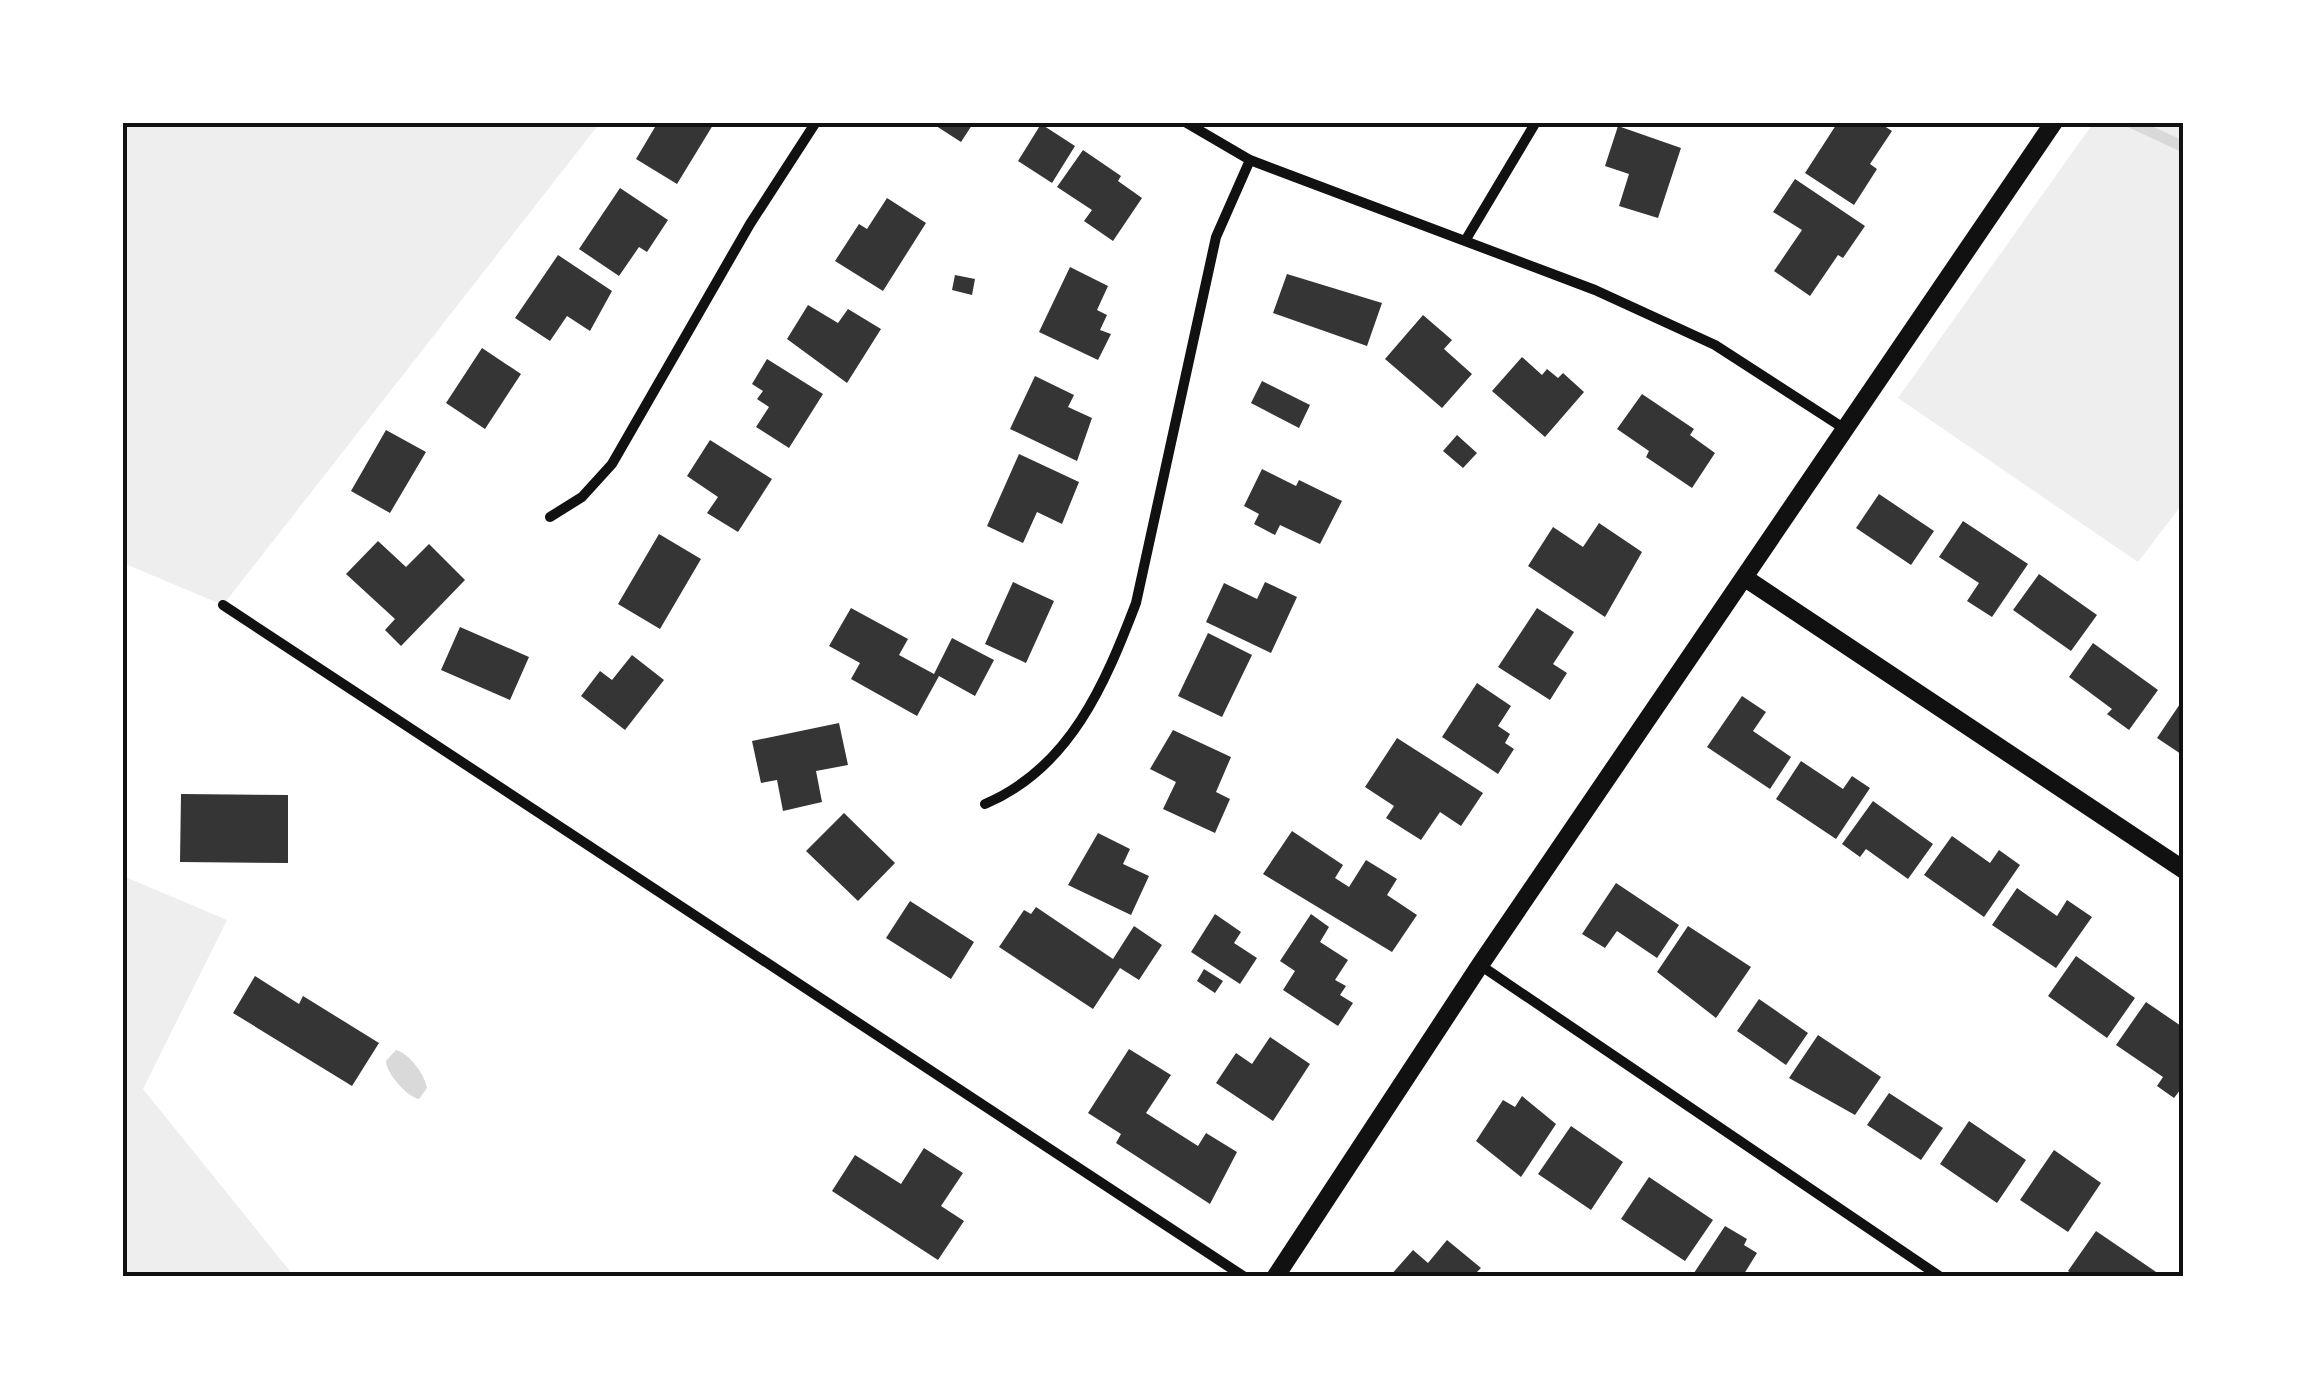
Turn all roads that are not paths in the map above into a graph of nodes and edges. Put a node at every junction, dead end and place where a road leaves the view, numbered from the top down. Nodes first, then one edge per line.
1 (816, 122) edge
2 (1185, 122) edge
3 (1536, 122) edge
4 (2054, 122) edge
5 (1250, 160) junction
6 (1465, 241) junction
7 (1845, 429) junction
8 (550, 516) dead end
9 (1745, 578) junction
10 (223, 605) dead end
11 (985, 804) dead end
12 (2184, 870) edge
13 (1480, 966) junction
14 (1243, 1276) edge
15 (1276, 1276) edge
16 (1939, 1276) edge

1 - 8 street
2 - 5 street
3 - 6 street
4 - 7 street
5 - 6 street
5 - 11 street
6 - 7 street
7 - 9 street
9 - 12 street
9 - 13 street
10 - 14 street
13 - 15 street
13 - 16 street

